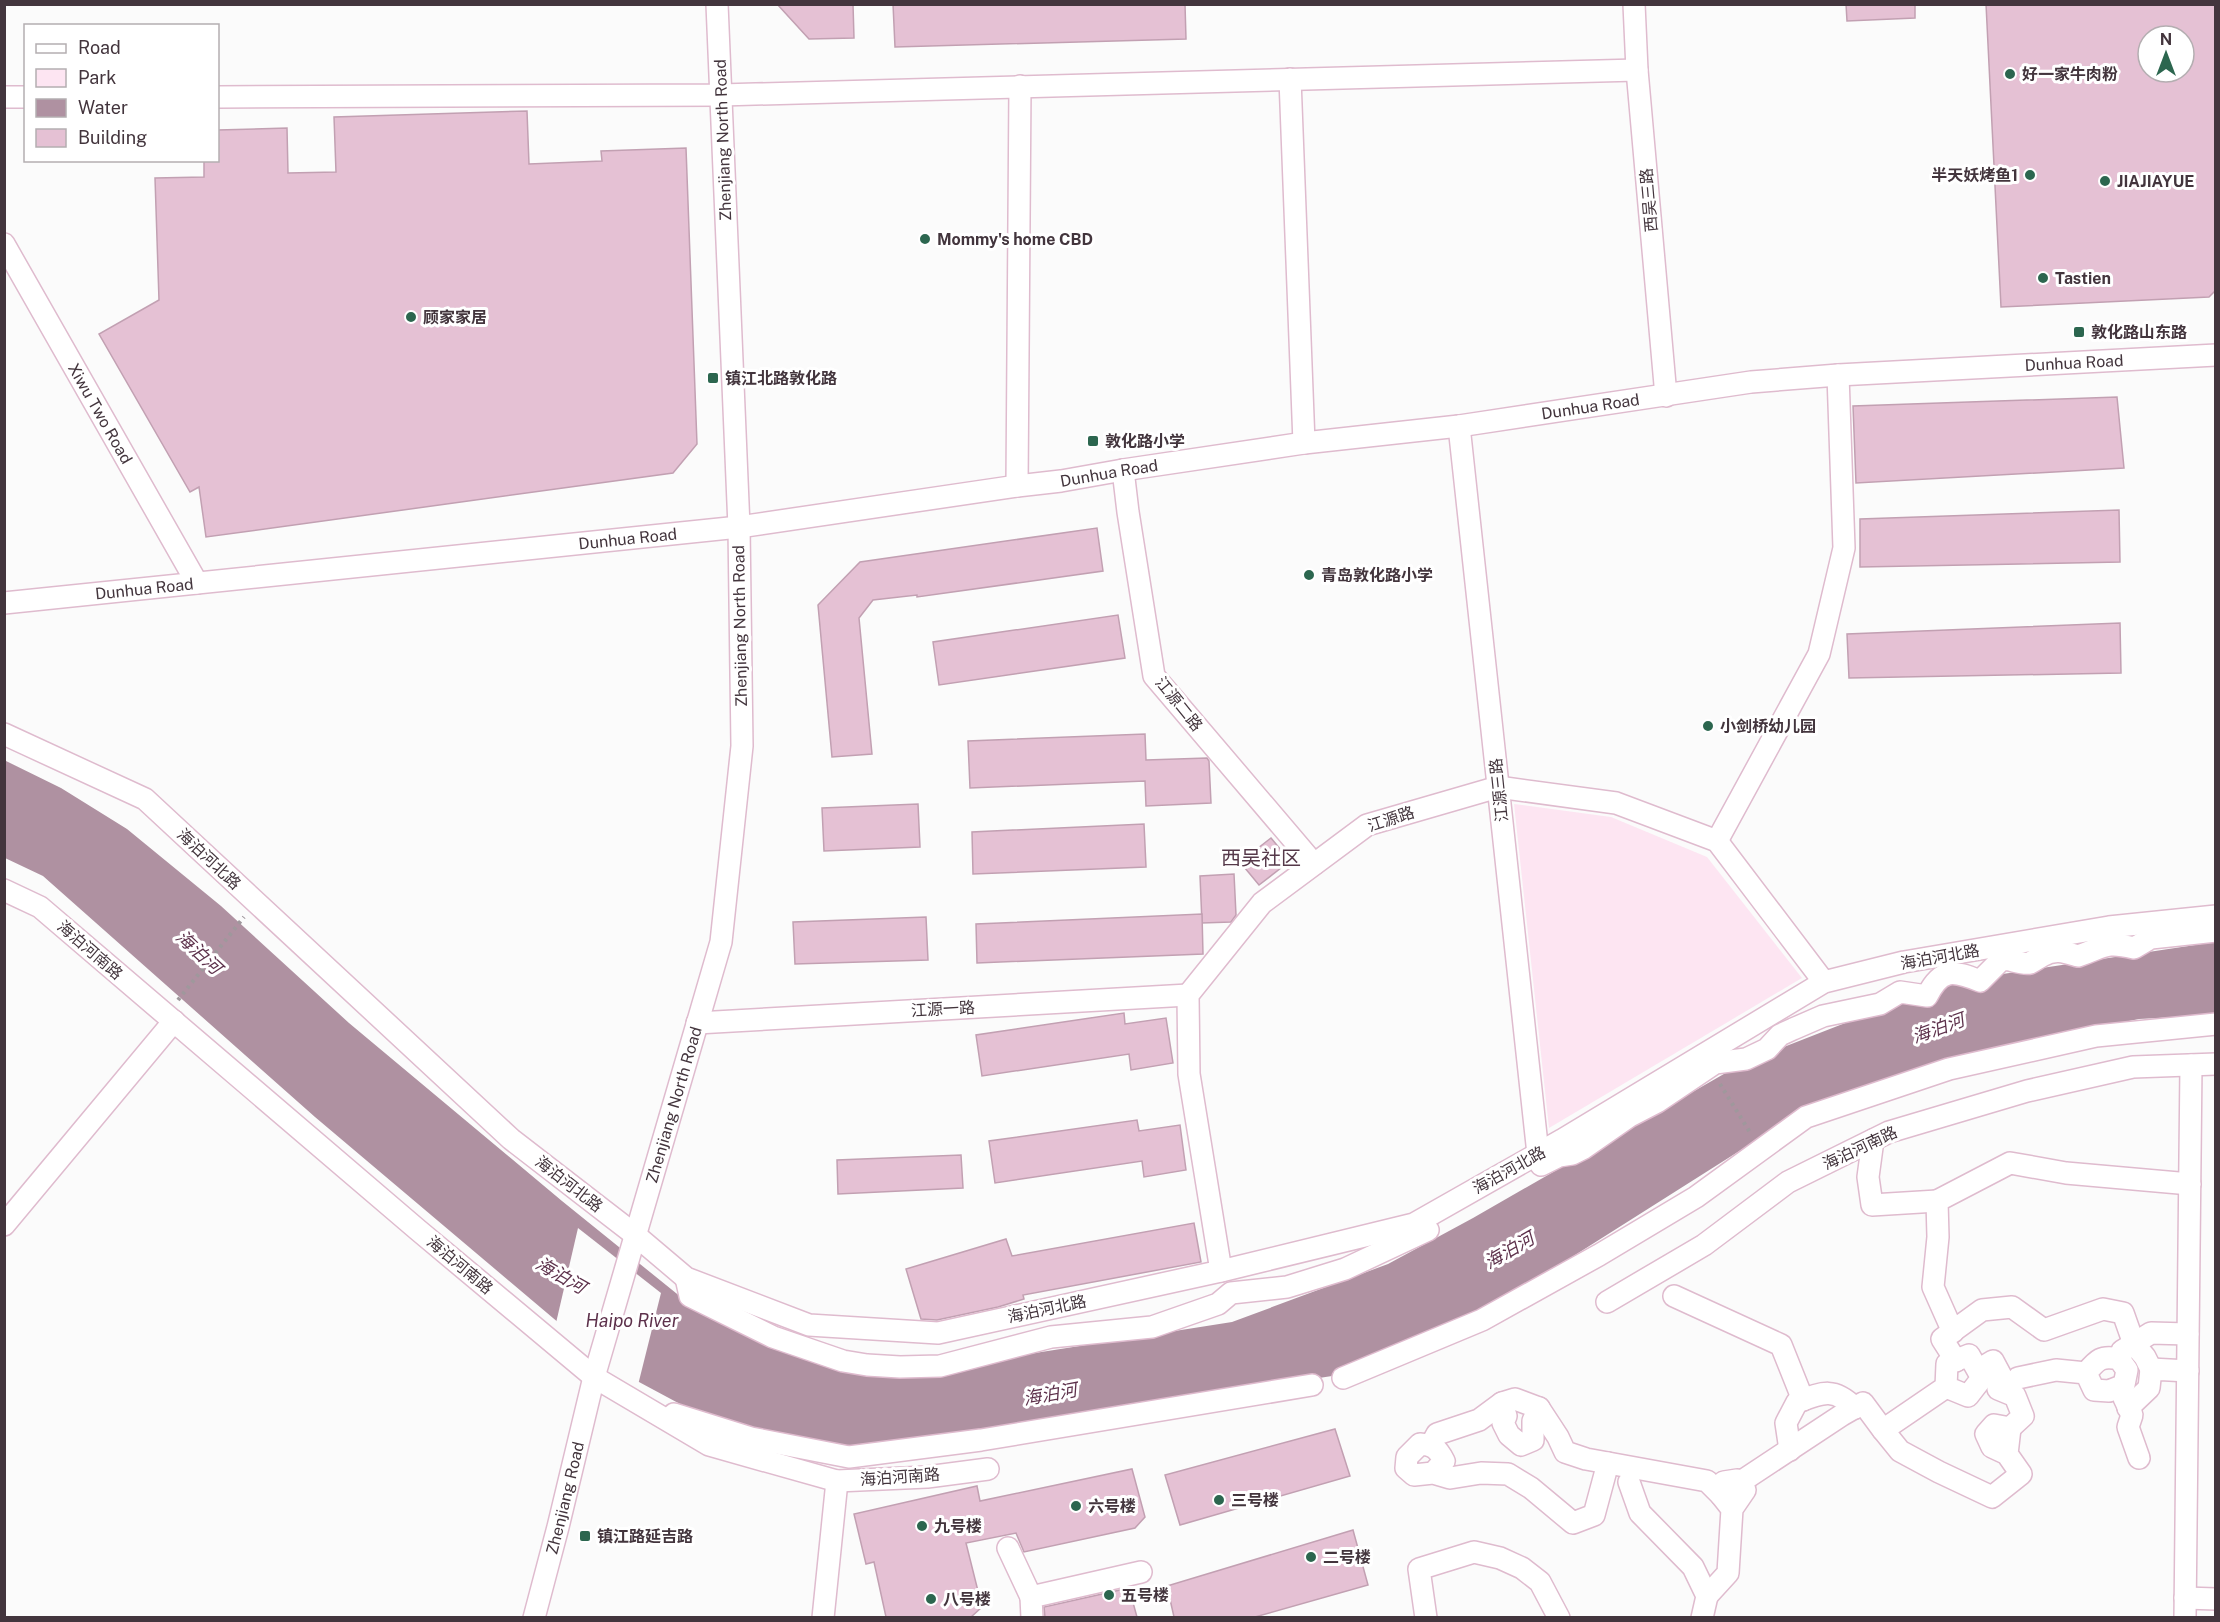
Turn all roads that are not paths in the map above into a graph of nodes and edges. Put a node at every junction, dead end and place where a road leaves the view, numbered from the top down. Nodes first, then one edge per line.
1 (717, 4) edge
2 (1634, 4) edge
3 (1637, 70) junction
4 (1290, 79) junction
5 (1020, 86) junction
6 (721, 95) junction
7 (4, 97) edge
8 (24, 97) edge
9 (219, 97) edge
10 (4, 244) edge
11 (2216, 355) edge
12 (1838, 375) junction
13 (1666, 396) junction
14 (1460, 426) junction
15 (1304, 443) junction
16 (1123, 470) junction
17 (1017, 486) junction
18 (739, 528) junction
19 (197, 583) junction
20 (4, 603) edge
21 (4, 734) edge
22 (1498, 787) junction
23 (1717, 841) junction
24 (1314, 864) junction
25 (4, 890) edge
26 (2216, 916) edge
27 (2216, 931) edge
28 (1824, 982) junction
29 (1188, 995) junction
30 (174, 1021) junction
31 (697, 1023) junction
32 (2216, 1024) edge
33 (2216, 1064) edge
34 (2191, 1065) junction
35 (1873, 1140) junction
36 (1538, 1154) junction
37 (2190, 1184) junction
38 (1937, 1201) junction
39 (4, 1225) edge
40 (634, 1234) junction
41 (1221, 1271) junction
42 (686, 1278) junction
43 (1674, 1296) dead end
44 (1607, 1302) dead end
45 (1953, 1332) junction
46 (2188, 1334) junction
47 (2134, 1344) junction
48 (2113, 1357) junction
49 (1956, 1361) junction
50 (2151, 1369) junction
51 (1978, 1370) junction
52 (2188, 1371) junction
53 (2086, 1373) junction
54 (594, 1377) junction
55 (1343, 1378) dead end
56 (2011, 1383) junction
57 (1312, 1385) dead end
58 (1946, 1387) junction
59 (2118, 1387) junction
60 (1803, 1400) junction
61 (639, 1403) junction
62 (1502, 1404) junction
63 (1539, 1408) junction
64 (1855, 1408) junction
65 (2128, 1408) junction
66 (1883, 1430) junction
67 (1790, 1450) junction
68 (2139, 1458) dead end
69 (1608, 1463) junction
70 (988, 1469) dead end
71 (837, 1481) junction
72 (1629, 1482) dead end
73 (1726, 1502) junction
74 (1008, 1548) dead end
75 (1141, 1572) dead end
76 (1707, 1596) junction
77 (2216, 1599) edge
78 (1032, 1607) edge
79 (2185, 1608) edge
80 (534, 1617) edge
81 (823, 1617) edge
82 (1426, 1617) edge
83 (1559, 1617) edge
84 (1702, 1617) edge

1 - 6 street, Zhenjiang North Road
2 - 3 street, 西吴三路
3 - 4 street
3 - 13 street, 西吴三路
4 - 5 street
4 - 15 street
5 - 6 street
5 - 17 street
6 - 9 street
6 - 18 street, Zhenjiang North Road
7 - 8 street
10 - 19 street, Xiwu Two Road
11 - 12 street, Dunhua Road
12 - 13 street, Dunhua Road
12 - 23 street
13 - 14 street, Dunhua Road
14 - 15 street, Dunhua Road
14 - 22 street, 江源三路
15 - 16 street, Dunhua Road
16 - 17 street, Dunhua Road
16 - 24 street, 江源二路
17 - 18 street, Dunhua Road
18 - 19 street, Dunhua Road
18 - 31 street, Zhenjiang North Road
19 - 20 street, Dunhua Road
21 - 40 street, 海泊河北路
22 - 23 street, 江源路
22 - 24 street, 江源路
22 - 36 street, 江源三路
23 - 28 street
24 - 29 street, 江源路
25 - 30 street, 海泊河南路
26 - 28 street, 海泊河北路
27 - 42 street
28 - 36 street, 海泊河北路
29 - 31 street, 江源一路
29 - 41 street
30 - 39 street
30 - 54 street, 海泊河南路
31 - 40 street, Zhenjiang North Road
32 - 55 street
33 - 34 street, 海泊河南路
34 - 35 street, 海泊河南路
34 - 37 street
35 - 38 street
35 - 44 street, 海泊河南路
36 - 41 street, 海泊河北路
37 - 38 street
37 - 46 street
38 - 45 street
40 - 42 street, 海泊河北路
40 - 54 street, Zhenjiang North Road
41 - 42 street, 海泊河北路
43 - 60 street
45 - 47 street
45 - 49 street
46 - 47 street
46 - 52 street
47 - 48 street
47 - 50 street
48 - 53 street
48 - 59 street
49 - 51 street
49 - 58 street
50 - 52 street
50 - 65 street
51 - 56 street
51 - 58 street
52 - 79 street
53 - 56 street
53 - 59 street
54 - 61 street, 海泊河南路
54 - 80 street, Zhenjiang Road
56 - 66 street
57 - 61 street
58 - 66 street
59 - 65 street
60 - 64 street
60 - 67 street
61 - 71 street, 海泊河南路
62 - 63 street
62 - 63 street
62 - 69 street
63 - 69 street
64 - 66 street
64 - 67 street
65 - 68 street
67 - 73 street
69 - 73 street
70 - 71 street, 海泊河南路
71 - 81 street
72 - 76 street
73 - 76 street
74 - 78 street
75 - 78 street
76 - 84 street
77 - 79 street
82 - 83 street

